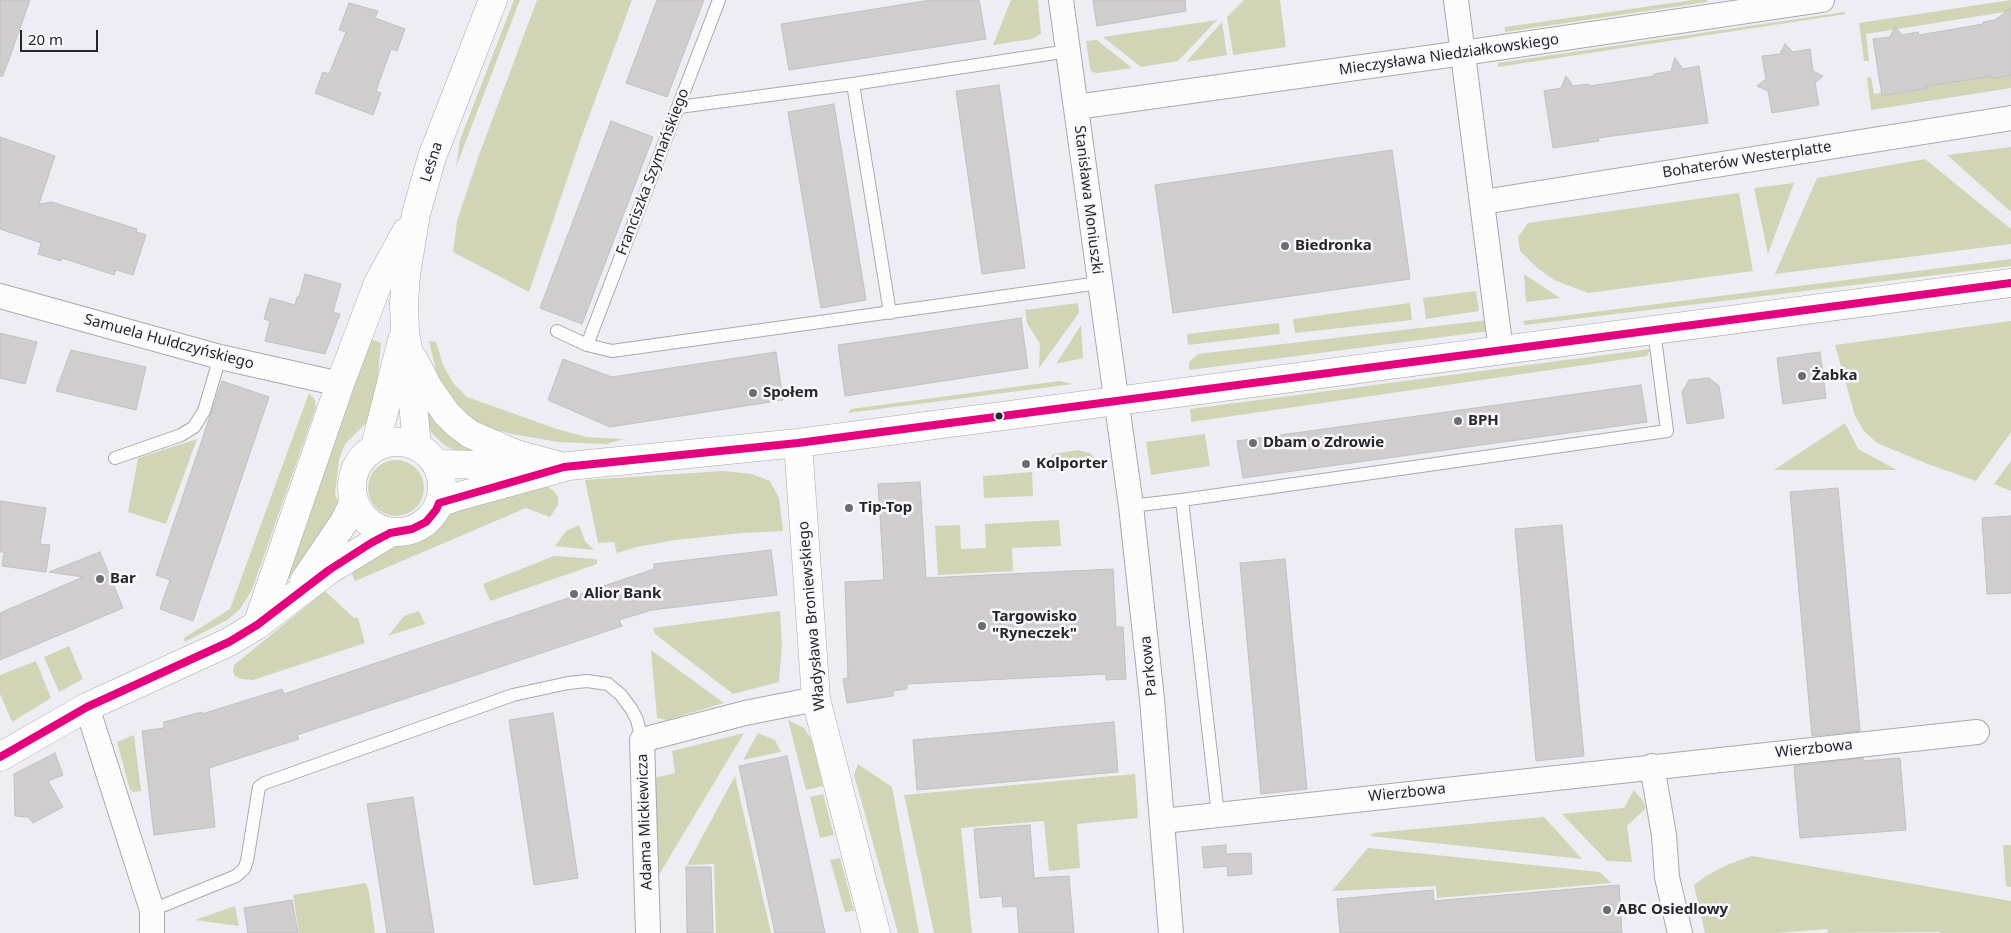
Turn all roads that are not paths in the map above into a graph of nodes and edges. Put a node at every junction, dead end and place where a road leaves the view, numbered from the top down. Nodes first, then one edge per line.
1 (493, 0) edge
2 (719, 0) edge
3 (1061, 0) edge
4 (1456, 0) edge
5 (1822, 0) edge
6 (1068, 51) junction
7 (1463, 53) junction
8 (853, 84) junction
9 (679, 107) junction
10 (1076, 107) junction
11 (2011, 118) edge
12 (1483, 202) junction
13 (416, 214) junction
14 (1099, 283) junction
15 (2011, 283) edge
16 (0, 296) edge
17 (890, 313) junction
18 (1654, 330) junction
19 (557, 331) dead end
20 (406, 340) junction
21 (587, 344) junction
22 (1502, 351) junction
23 (220, 357) junction
24 (340, 384) junction
25 (1117, 400) junction
26 (798, 443) junction
27 (375, 447) junction
28 (427, 455) junction
29 (115, 458) dead end
30 (564, 467) junction
31 (1182, 500) junction
32 (354, 502) junction
33 (440, 503) junction
34 (1131, 506) junction
35 (390, 533) junction
36 (295, 594) junction
37 (257, 625) junction
38 (816, 699) junction
39 (87, 707) junction
40 (1977, 732) dead end
41 (642, 740) junction
42 (0, 757) edge
43 (1652, 766) junction
44 (1218, 815) junction
45 (1163, 821) junction
46 (152, 922) edge
47 (648, 933) edge
48 (876, 933) edge
49 (1171, 933) edge
50 (1680, 933) edge

1 - 13 street, Leśna
2 - 9 lane, Franciszka Szymańskiego
3 - 6 street, Stanisława Moniuszki
4 - 7 street
5 - 7 street, Mieczysława Niedziałkowskiego
6 - 8 lane
6 - 10 street, Stanisława Moniuszki
7 - 10 street, Mieczysława Niedziałkowskiego
7 - 12 street
8 - 9 lane
8 - 17 lane
9 - 21 lane, Franciszka Szymańskiego
10 - 14 street, Stanisława Moniuszki
11 - 12 street, Bohaterów Westerplatte
12 - 22 street
13 - 20 street, Leśna
13 - 24 street
14 - 17 lane
14 - 25 street, Stanisława Moniuszki
15 - 18 street
16 - 23 street, Samuela Huldczyńskiego
17 - 21 lane
18 - 22 street
18 - 31 lane
19 - 21 lane
20 - 27 street, Leśna
20 - 28 street, Leśna
20 - 30 street
22 - 25 street
23 - 24 street, Samuela Huldczyńskiego
23 - 29 lane
24 - 37 street
25 - 26 street
25 - 34 street, Parkowa
26 - 30 street
26 - 38 street, Władysława Broniewskiego
27 - 28 street
27 - 32 street
28 - 30 street
28 - 33 street
30 - 33 street
31 - 34 lane
31 - 44 lane
32 - 35 street
32 - 36 street
33 - 35 street
34 - 45 street, Parkowa
35 - 36 street
36 - 37 street
37 - 39 street
38 - 41 street, Adama Mickiewicza
38 - 48 street, Władysława Broniewskiego
39 - 42 street
39 - 46 street
40 - 43 street, Wierzbowa
41 - 46 lane
41 - 47 street, Adama Mickiewicza
43 - 44 street, Wierzbowa
43 - 50 street
44 - 45 street, Wierzbowa
45 - 49 street, Parkowa

